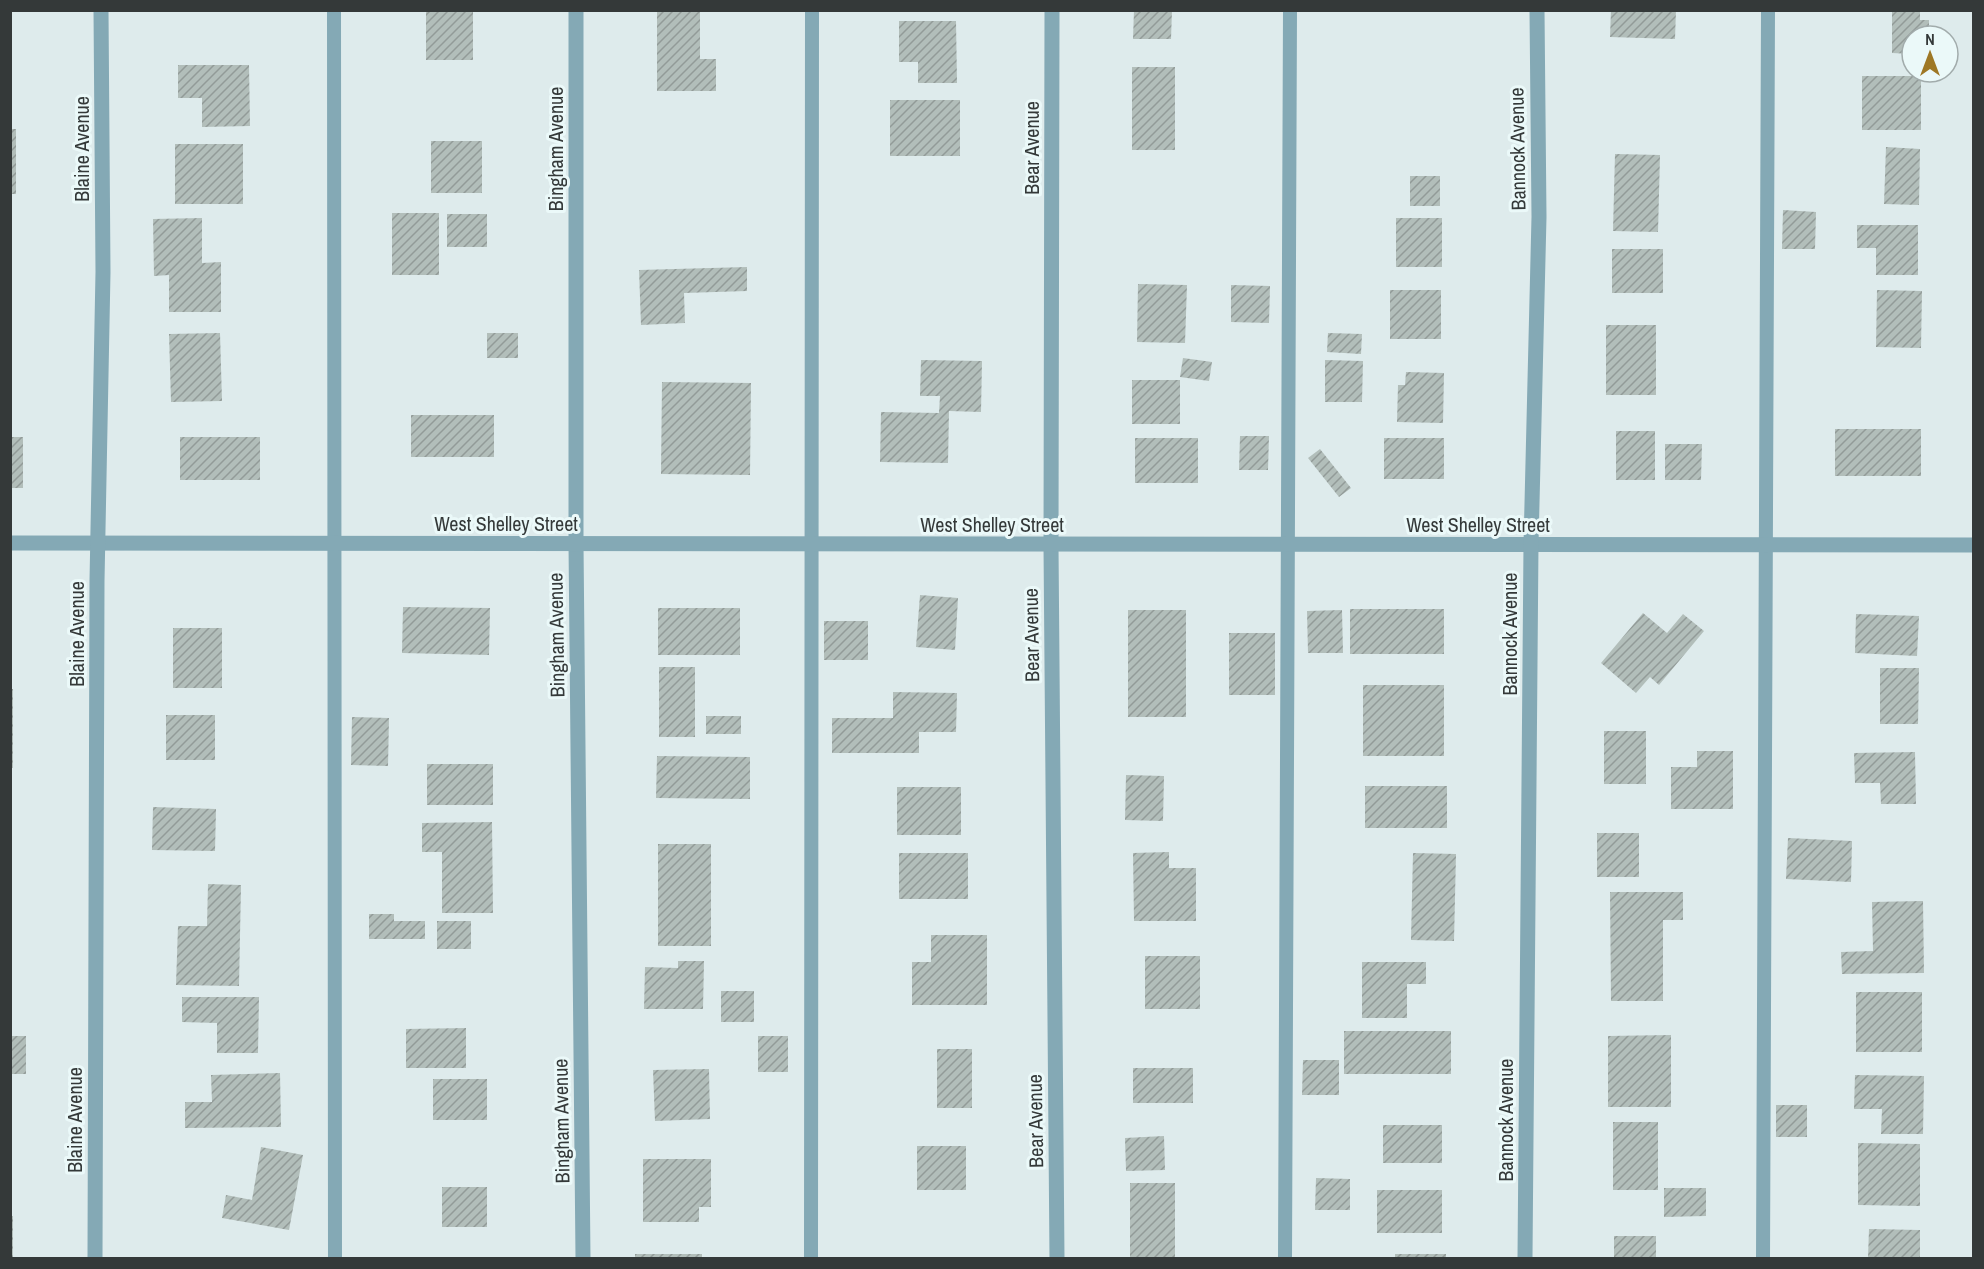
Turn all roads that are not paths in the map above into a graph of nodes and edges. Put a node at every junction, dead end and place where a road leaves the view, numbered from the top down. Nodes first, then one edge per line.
1 (101, 10) edge
2 (334, 10) edge
3 (576, 10) edge
4 (812, 10) edge
5 (1052, 10) edge
6 (1290, 10) edge
7 (1537, 10) edge
8 (1768, 10) edge
9 (10, 543) edge
10 (98, 543) junction
11 (335, 543) junction
12 (576, 544) junction
13 (813, 544) junction
14 (1531, 544) junction
15 (1289, 545) junction
16 (1767, 545) junction
17 (1974, 545) edge
18 (1051, 546) junction
19 (94, 1258) edge
20 (335, 1258) edge
21 (583, 1258) edge
22 (811, 1258) edge
23 (1057, 1258) edge
24 (1285, 1258) edge
25 (1525, 1258) edge
26 (1763, 1258) edge

1 - 10 street, Blaine Avenue
2 - 11 lane
3 - 12 street, Bingham Avenue
4 - 13 lane
5 - 18 street, Bear Avenue
6 - 15 lane
7 - 14 street, Bannock Avenue
8 - 16 lane
9 - 10 street, West Shelley Street
10 - 11 street, West Shelley Street
10 - 19 street, Blaine Avenue
11 - 12 street, West Shelley Street
11 - 20 lane
12 - 13 street, West Shelley Street
12 - 21 street, Bingham Avenue
13 - 18 street, West Shelley Street
13 - 22 lane
14 - 15 street, West Shelley Street
14 - 16 street, West Shelley Street
14 - 25 street, Bannock Avenue
15 - 18 street, West Shelley Street
15 - 24 lane
16 - 17 street, West Shelley Street
16 - 26 lane
18 - 23 street, Bear Avenue

